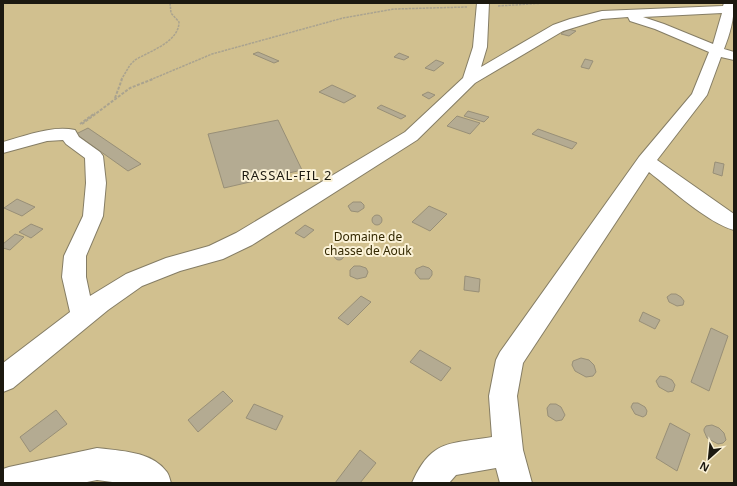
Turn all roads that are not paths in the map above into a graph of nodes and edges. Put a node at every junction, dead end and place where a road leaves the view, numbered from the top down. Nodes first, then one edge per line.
1 (483, 5) edge
2 (594, 5) dead end
3 (730, 6) edge
4 (621, 14) junction
5 (725, 54) edge
6 (470, 80) junction
7 (3, 148) edge
8 (646, 161) junction
9 (734, 222) edge
10 (83, 316) junction
11 (3, 379) edge
12 (508, 450) junction
13 (9, 483) edge
14 (155, 483) edge
15 (428, 483) edge
16 (516, 483) edge

1 - 6 street
2 - 4 street
3 - 4 street
3 - 5 street
4 - 5 street
4 - 6 street
5 - 8 street
6 - 10 street
7 - 10 street
8 - 9 street
8 - 12 street
10 - 11 street
12 - 15 street
12 - 16 street
13 - 14 street

